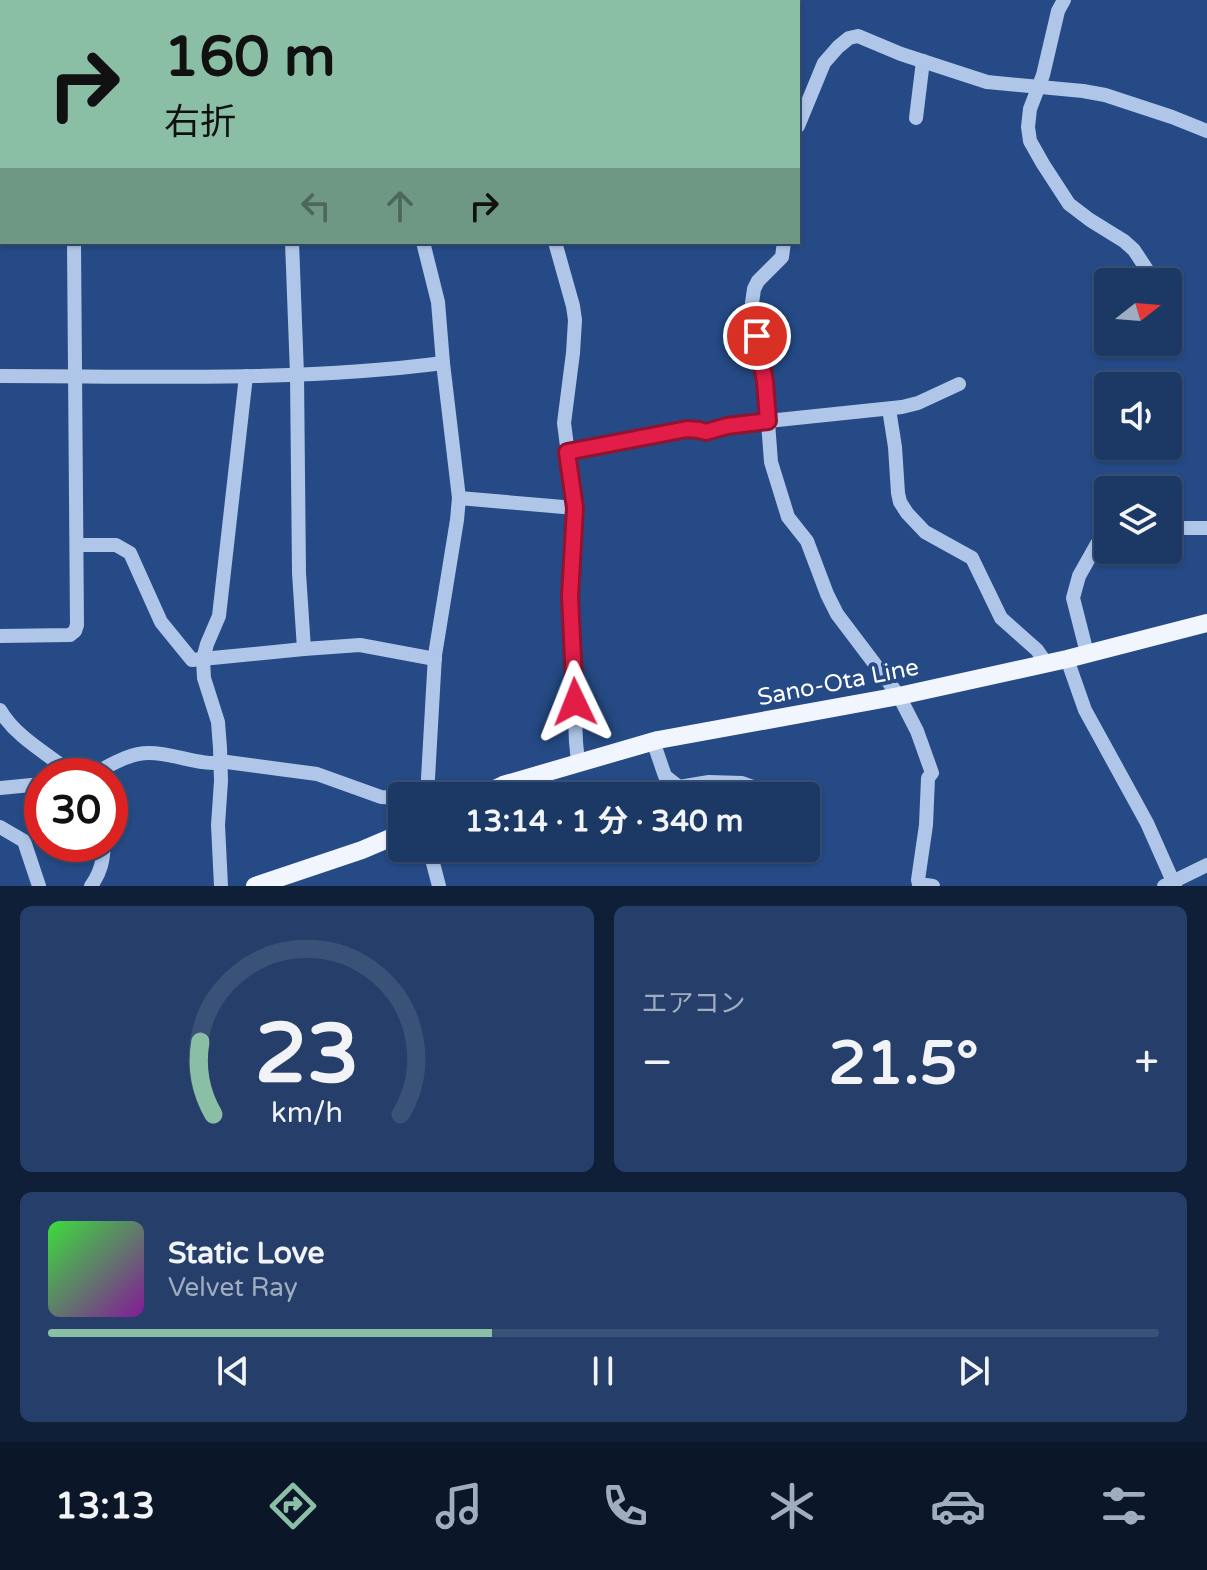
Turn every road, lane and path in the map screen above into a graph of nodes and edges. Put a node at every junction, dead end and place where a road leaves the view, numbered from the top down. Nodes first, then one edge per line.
1 (1064, 0) edge
2 (923, 61) junction
3 (1038, 87) junction
4 (916, 118) dead end
5 (800, 121) edge
6 (1207, 131) edge
7 (74, 244) edge
8 (292, 244) edge
9 (424, 244) edge
10 (556, 244) edge
11 (784, 244) edge
12 (1146, 268) edge
13 (443, 363) junction
14 (297, 374) junction
15 (0, 376) edge
16 (76, 376) junction
17 (246, 376) junction
18 (959, 384) dead end
19 (889, 409) junction
20 (768, 421) junction
21 (567, 452) junction
22 (459, 498) junction
23 (575, 508) junction
24 (1182, 528) edge
25 (1207, 528) edge
26 (77, 545) junction
27 (1094, 549) edge
28 (1207, 623) edge
29 (0, 636) edge
30 (304, 649) junction
31 (1087, 653) junction
32 (203, 659) junction
33 (435, 659) junction
34 (1067, 659) junction
35 (1046, 663) junction
36 (899, 696) junction
37 (0, 710) edge
38 (653, 741) junction
39 (51, 758) edge
40 (124, 758) edge
41 (578, 762) junction
42 (221, 763) junction
43 (428, 782) edge
44 (513, 782) edge
45 (673, 782) edge
46 (24, 786) edge
47 (0, 788) edge
48 (388, 797) edge
49 (0, 827) edge
50 (388, 839) edge
51 (103, 862) edge
52 (433, 862) edge
53 (1207, 865) edge
54 (1171, 884) edge
55 (39, 886) edge
56 (91, 886) edge
57 (221, 886) edge
58 (255, 886) edge
59 (439, 886) edge
60 (933, 886) edge

1 - 3 street
2 - 3 street
2 - 4 street
2 - 5 street
3 - 6 street
3 - 12 street
7 - 16 street
8 - 14 street
9 - 13 street
10 - 21 street
11 - 20 street
13 - 14 street
13 - 22 street
14 - 17 street
14 - 30 street
15 - 16 street
16 - 17 street
16 - 26 street
17 - 32 street
18 - 19 street
19 - 20 street
19 - 35 street
20 - 21 street
20 - 36 street
21 - 23 street
22 - 23 street
22 - 33 street
23 - 41 street
24 - 25 street
26 - 29 street
26 - 32 street
27 - 31 street
28 - 31 main road, Sano-Ota Line
30 - 32 street
30 - 33 street
31 - 34 main road, Sano-Ota Line
32 - 42 street
33 - 43 street
34 - 35 main road, Sano-Ota Line
34 - 54 street
35 - 36 main road, Sano-Ota Line
36 - 38 main road, Sano-Ota Line
36 - 60 street
37 - 39 street
38 - 41 main road, Sano-Ota Line
38 - 45 street
40 - 42 street
41 - 44 main road, Sano-Ota Line
42 - 48 street
42 - 57 street
46 - 47 street
49 - 55 street
50 - 58 main road
51 - 56 street
52 - 59 street
53 - 54 street

